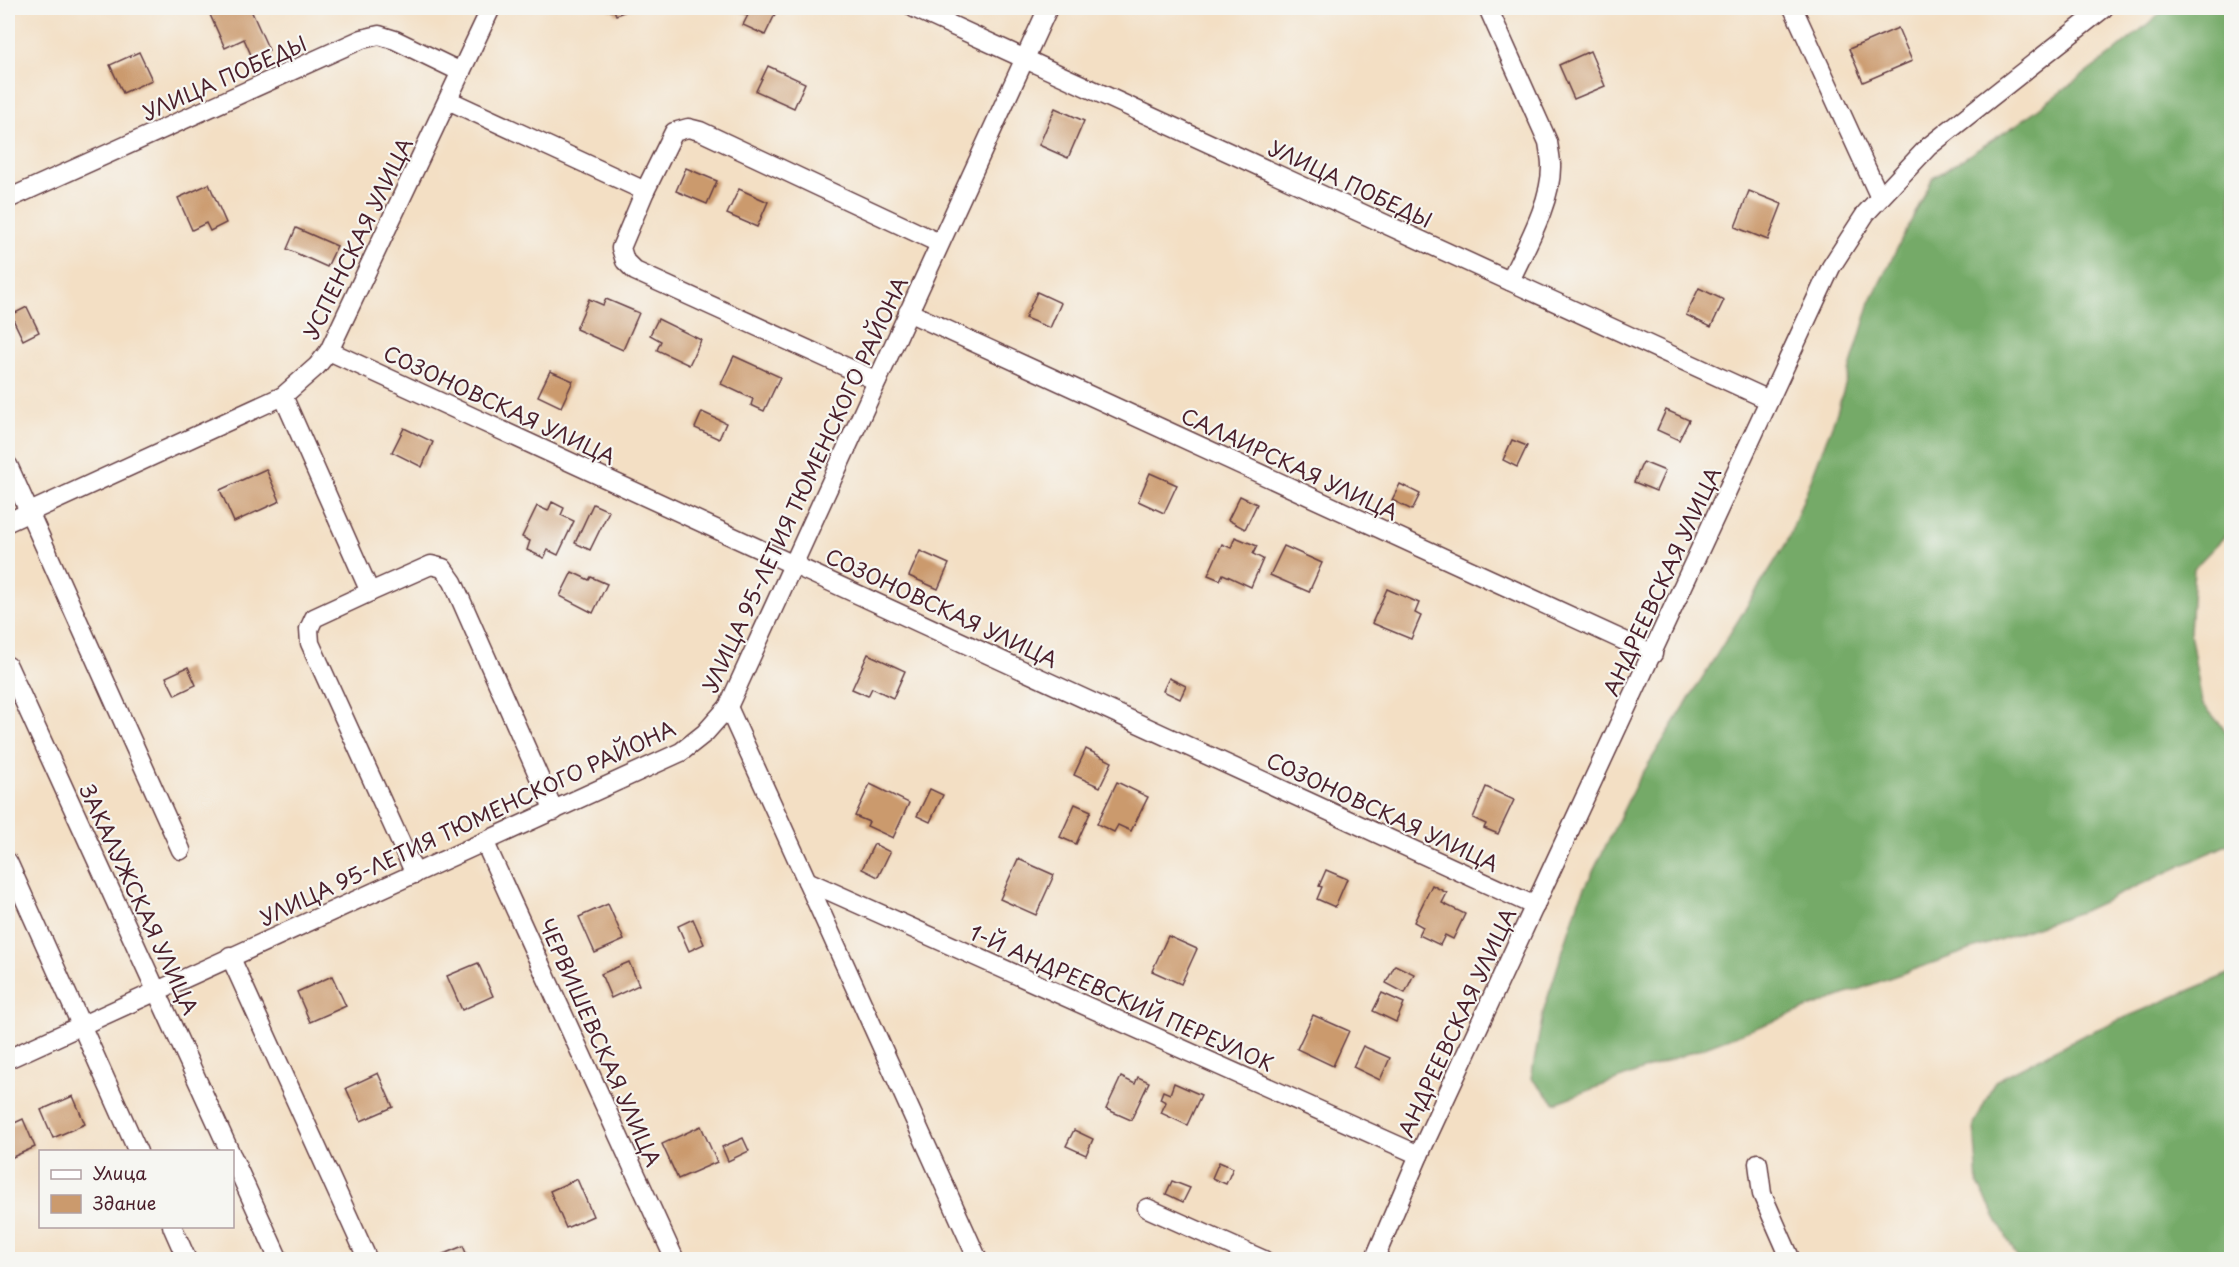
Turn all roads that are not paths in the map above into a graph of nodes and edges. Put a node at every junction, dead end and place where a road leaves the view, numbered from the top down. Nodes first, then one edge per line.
1 (491, 8) edge
2 (914, 8) edge
3 (1048, 8) edge
4 (1488, 8) edge
5 (1793, 8) edge
6 (2101, 8) edge
7 (1024, 57) junction
8 (461, 72) junction
9 (448, 100) junction
10 (645, 191) junction
11 (1880, 198) junction
12 (8, 199) edge
13 (939, 243) junction
14 (1510, 281) junction
15 (908, 312) junction
16 (329, 351) junction
17 (877, 381) junction
18 (283, 396) junction
19 (1769, 400) junction
20 (8, 465) edge
21 (28, 512) junction
22 (8, 522) edge
23 (794, 564) junction
24 (370, 592) junction
25 (1653, 654) junction
26 (8, 666) edge
27 (728, 707) junction
28 (554, 810) junction
29 (485, 843) junction
30 (180, 850) dead end
31 (8, 862) edge
32 (415, 874) junction
33 (807, 881) junction
34 (1535, 906) junction
35 (231, 956) junction
36 (157, 990) junction
37 (81, 1024) junction
38 (8, 1059) edge
39 (137, 1150) edge
40 (229, 1150) edge
41 (1419, 1155) junction
42 (234, 1160) edge
43 (1758, 1163) dead end
44 (1147, 1208) dead end
45 (172, 1228) edge
46 (187, 1260) edge
47 (279, 1260) edge
48 (368, 1260) edge
49 (675, 1260) edge
50 (978, 1260) edge
51 (1264, 1260) edge
52 (1374, 1260) edge
53 (1791, 1260) edge

1 - 8 street, УСПЕНСКАЯ УЛИЦА
2 - 7 street, УЛИЦА ПОБЕДЫ
3 - 7 street, УЛИЦА 95-ЛЕТИЯ ТЮМЕНСКОГО РАЙОНА
4 - 14 street
5 - 11 street
6 - 11 street, АНДРЕЕВСКАЯ УЛИЦА
7 - 13 street, УЛИЦА 95-ЛЕТИЯ ТЮМЕНСКОГО РАЙОНА
7 - 14 street, УЛИЦА ПОБЕДЫ
8 - 9 street, УСПЕНСКАЯ УЛИЦА
8 - 12 street, УЛИЦА ПОБЕДЫ
9 - 10 street
9 - 16 street, УСПЕНСКАЯ УЛИЦА
10 - 13 street
10 - 17 street
11 - 19 street, АНДРЕЕВСКАЯ УЛИЦА
13 - 15 street, УЛИЦА 95-ЛЕТИЯ ТЮМЕНСКОГО РАЙОНА
14 - 19 street, УЛИЦА ПОБЕДЫ
15 - 17 street, УЛИЦА 95-ЛЕТИЯ ТЮМЕНСКОГО РАЙОНА
15 - 25 street, САЛАИРСКАЯ УЛИЦА
16 - 18 street, УСПЕНСКАЯ УЛИЦА
16 - 23 street, СОЗОНОВСКАЯ УЛИЦА
17 - 23 street, УЛИЦА 95-ЛЕТИЯ ТЮМЕНСКОГО РАЙОНА
18 - 21 street, УСПЕНСКАЯ УЛИЦА
18 - 24 street
19 - 25 street, АНДРЕЕВСКАЯ УЛИЦА
20 - 21 street
21 - 22 street, УСПЕНСКАЯ УЛИЦА
21 - 30 street
23 - 27 street, УЛИЦА 95-ЛЕТИЯ ТЮМЕНСКОГО РАЙОНА
23 - 34 street, СОЗОНОВСКАЯ УЛИЦА
24 - 28 street
24 - 32 street
25 - 34 street, АНДРЕЕВСКАЯ УЛИЦА
26 - 36 street, ЗАКАЛУЖСКАЯ УЛИЦА
27 - 28 street, УЛИЦА 95-ЛЕТИЯ ТЮМЕНСКОГО РАЙОНА
27 - 33 street
28 - 29 street, УЛИЦА 95-ЛЕТИЯ ТЮМЕНСКОГО РАЙОНА
29 - 32 street, УЛИЦА 95-ЛЕТИЯ ТЮМЕНСКОГО РАЙОНА
29 - 49 street, ЧЕРВИШЕВСКАЯ УЛИЦА
31 - 37 street
32 - 35 street, УЛИЦА 95-ЛЕТИЯ ТЮМЕНСКОГО РАЙОНА
33 - 41 street, 1-Й АНДРЕЕВСКИЙ ПЕРЕУЛОК
33 - 50 street
34 - 41 street, АНДРЕЕВСКАЯ УЛИЦА
35 - 36 street, УЛИЦА 95-ЛЕТИЯ ТЮМЕНСКОГО РАЙОНА
35 - 48 street
36 - 37 street, УЛИЦА 95-ЛЕТИЯ ТЮМЕНСКОГО РАЙОНА
36 - 40 street, ЗАКАЛУЖСКАЯ УЛИЦА
37 - 38 street, УЛИЦА 95-ЛЕТИЯ ТЮМЕНСКОГО РАЙОНА
37 - 39 street
41 - 52 street, АНДРЕЕВСКАЯ УЛИЦА
42 - 47 street
43 - 53 street
44 - 51 street
45 - 46 street

